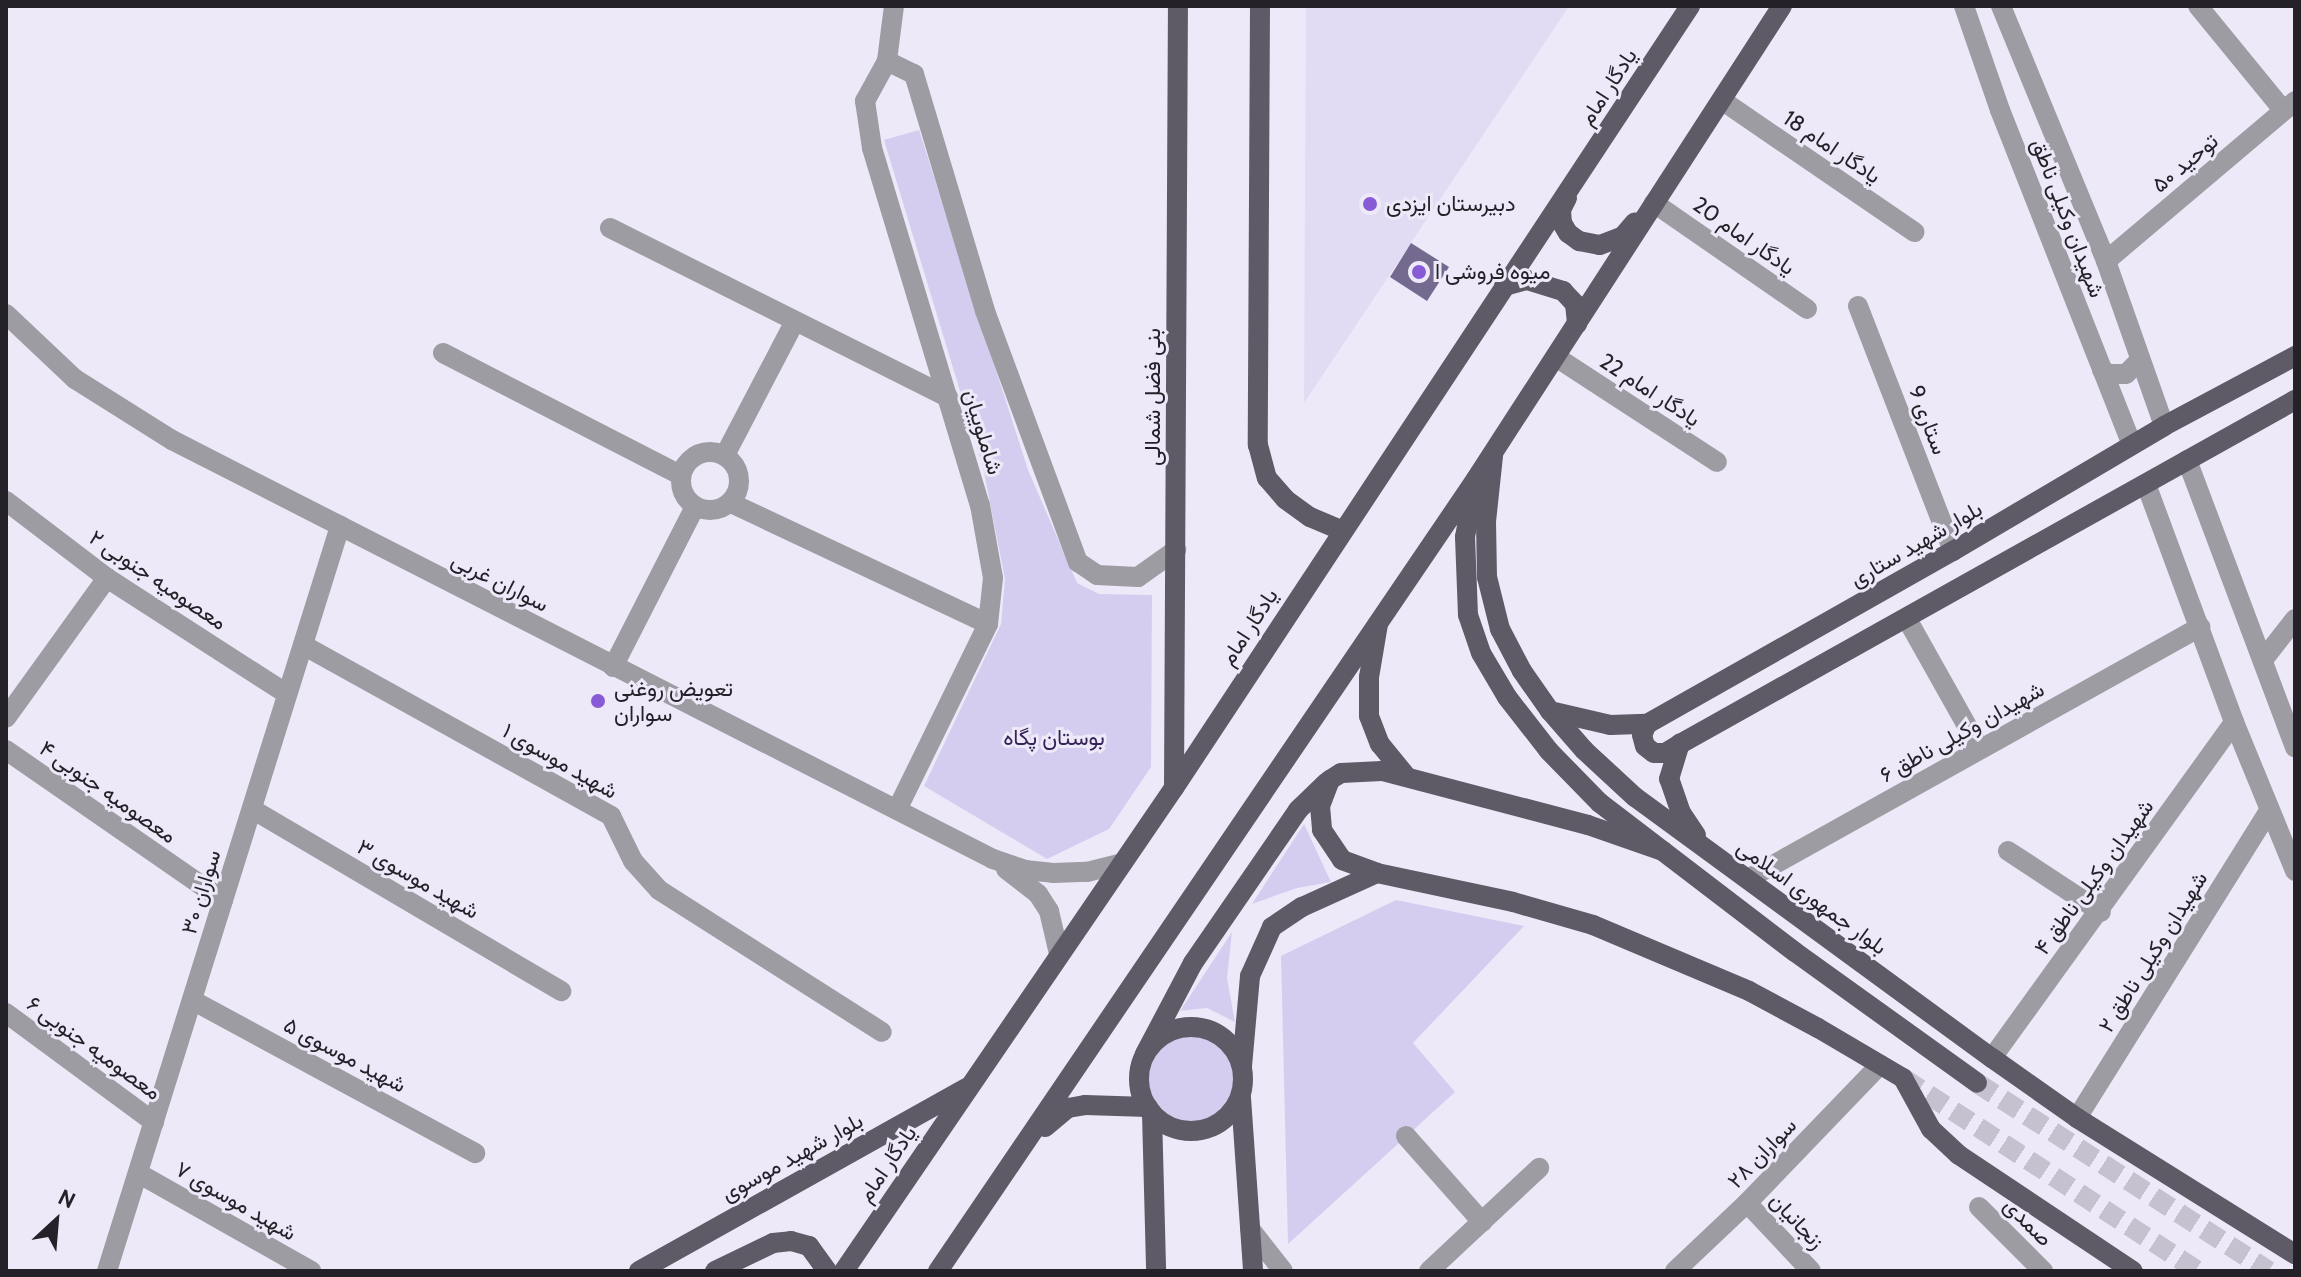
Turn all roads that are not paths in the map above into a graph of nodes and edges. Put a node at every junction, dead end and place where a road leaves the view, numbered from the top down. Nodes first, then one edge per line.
1 (894, 6) edge
2 (1178, 6) edge
3 (1260, 6) edge
4 (1690, 6) edge
5 (1782, 6) edge
6 (1964, 6) edge
7 (2001, 6) edge
8 (2198, 6) edge
9 (887, 61) junction
10 (1723, 101) junction
11 (2289, 106) edge
12 (1575, 180) junction
13 (1654, 203) junction
14 (610, 228) dead end
15 (1914, 232) dead end
16 (2106, 261) junction
17 (1504, 286) junction
18 (1858, 306) dead end
19 (1807, 309) dead end
20 (6, 314) edge
21 (795, 321) junction
22 (1577, 324) junction
23 (443, 353) dead end
24 (2295, 356) edge
25 (1556, 357) junction
26 (2140, 360) junction
27 (2102, 370) junction
28 (948, 397) junction
29 (2295, 400) edge
30 (2164, 426) junction
31 (2132, 445) junction
32 (1494, 449) junction
33 (725, 455) junction
34 (2187, 460) junction
35 (1717, 462) dead end
36 (680, 475) junction
37 (1476, 479) junction
38 (2146, 484) junction
39 (6, 501) edge
40 (731, 503) junction
41 (695, 507) junction
42 (340, 526) junction
43 (1341, 530) junction
44 (1176, 550) junction
45 (1953, 551) junction
46 (107, 578) junction
47 (1379, 617) junction
48 (1907, 619) junction
49 (2295, 619) edge
50 (988, 624) junction
51 (2200, 627) junction
52 (303, 645) junction
53 (2263, 660) junction
54 (613, 667) junction
55 (287, 694) junction
56 (1550, 711) junction
57 (6, 718) edge
58 (2234, 722) junction
59 (1647, 724) junction
60 (1680, 744) junction
61 (2295, 747) edge
62 (1980, 749) junction
63 (6, 750) edge
64 (1406, 776) junction
65 (1330, 780) junction
66 (1174, 788) junction
67 (252, 809) junction
68 (897, 810) junction
69 (2269, 811) junction
70 (1705, 848) junction
71 (1663, 851) junction
72 (2008, 851) dead end
73 (993, 859) junction
74 (1122, 863) junction
75 (2295, 871) edge
76 (1377, 873) junction
77 (1748, 879) junction
78 (223, 900) junction
79 (2101, 912) junction
80 (1059, 954) junction
81 (561, 991) dead end
82 (192, 1000) junction
83 (6, 1013) edge
84 (882, 1032) dead end
85 (1145, 1054) junction
86 (1992, 1058) junction
87 (1880, 1065) junction
88 (1242, 1066) junction
89 (1977, 1083) tunnel mouth
90 (969, 1086) junction
91 (1241, 1098) junction
92 (1150, 1110) junction
93 (2077, 1118) junction
94 (154, 1122) junction
95 (1406, 1136) dead end
96 (1027, 1142) junction
97 (475, 1153) dead end
98 (1539, 1168) dead end
99 (138, 1173) junction
100 (1747, 1203) junction
101 (1979, 1207) dead end
102 (1482, 1222) junction
103 (1250, 1229) junction
104 (2295, 1254) edge
105 (1801, 1268) edge
106 (107, 1271) edge
107 (311, 1271) edge
108 (639, 1271) edge
109 (715, 1271) edge
110 (827, 1271) edge
111 (844, 1271) edge
112 (938, 1271) edge
113 (1156, 1271) edge
114 (1253, 1271) edge
115 (1283, 1271) edge
116 (1429, 1271) edge
117 (1675, 1271) edge
118 (2043, 1271) edge
119 (2133, 1271) edge

1 - 9 street, شاملوییان
2 - 44 main road, بنی فضل شمالی
3 - 43 main road
4 - 12 main road, یادگار امام
5 - 10 main road
6 - 27 street, شهیدان وکیلی ناطق
7 - 16 street, شهیدان وکیلی ناطق
8 - 11 street
9 - 28 street, شاملوییان
9 - 44 street, شاملوییان
10 - 13 main road
10 - 15 street, یادگار امام 18
11 - 16 street, توحید ۵۰
12 - 13 main road
12 - 17 main road, یادگار امام
13 - 19 street, یادگار امام 20
13 - 22 main road
14 - 21 street
16 - 26 street, شهیدان وکیلی ناطق
17 - 22 main road
17 - 43 main road, یادگار امام
18 - 45 street, ستاری 9
20 - 42 street, سواران غربی
21 - 28 street
21 - 33 street
22 - 25 main road
23 - 36 street
24 - 30 main road, بلوار شهید ستاری
25 - 32 main road
25 - 35 street, یادگار امام 22
26 - 27 street
26 - 30 street, شهیدان وکیلی ناطق
27 - 31 street, شهیدان وکیلی ناطق
28 - 50 street, شاملوییان
29 - 34 main road
30 - 31 main road, بلوار شهید ستاری
31 - 45 main road, بلوار شهید ستاری
32 - 37 main road
32 - 56 main road, بلوار جمهوری اسلامی
33 - 36 street
33 - 40 street
34 - 38 main road
34 - 53 street
36 - 41 street
37 - 47 main road
37 - 71 main road
38 - 48 main road
38 - 51 street
39 - 46 street, معصومیه جنوبی ۲
40 - 41 street
40 - 50 street
41 - 54 street
42 - 52 street, سواران ۳۰
42 - 54 street, سواران غربی
43 - 66 main road, یادگار امام
44 - 66 main road, بنی فضل شمالی
45 - 59 main road, بلوار شهید ستاری
46 - 55 street, معصومیه جنوبی ۲
46 - 57 street
47 - 64 main road
47 - 96 main road
48 - 60 main road
48 - 62 street
49 - 53 street
50 - 68 street, شاملوییان
51 - 58 street
51 - 62 street, شهیدان وکیلی ناطق ۶
52 - 55 street, سواران ۳۰
52 - 84 street, شهید موسوی ۱
53 - 61 street
54 - 68 street, سواران غربی
55 - 67 street, سواران ۳۰
56 - 59 main road, بلوار شهید ستاری
56 - 70 main road, بلوار جمهوری اسلامی
58 - 69 street
58 - 79 street, شهیدان وکیلی ناطق ۴
59 - 60 main road
60 - 70 main road
62 - 77 street, شهیدان وکیلی ناطق ۶
63 - 78 street, معصومیه جنوبی ۴
64 - 65 main road
64 - 71 main road
65 - 76 main road
65 - 85 main road
66 - 74 main road, یادگار امام
67 - 78 street, سواران ۳۰
67 - 81 street, شهید موسوی ۳
68 - 73 street, سواران غربی
69 - 75 street
69 - 93 street, شهیدان وکیلی ناطق ٢
70 - 77 main road, بلوار جمهوری اسلامی
71 - 89 main road
72 - 79 street
73 - 74 street
73 - 80 street
74 - 80 main road, یادگار امام
76 - 87 main road
76 - 88 main road
77 - 86 main road, بلوار جمهوری اسلامی
78 - 82 street, سواران ۳۰
79 - 86 street, شهیدان وکیلی ناطق ۴
80 - 90 main road, یادگار امام
82 - 94 street, سواران ۳۰
82 - 97 street, شهید موسوی ۵
83 - 94 street, معصومیه جنوبی ۶
85 - 88 main road
85 - 92 main road
86 - 93 main road, بلوار جمهوری اسلامی
87 - 100 street, سواران ۲۸
87 - 119 main road
88 - 91 main road
90 - 108 main road, بلوار شهید موسوی
90 - 111 main road, یادگار امام
91 - 92 main road
91 - 103 main road
92 - 96 main road
92 - 113 main road
93 - 104 main road, بلوار جمهوری اسلامی
94 - 99 street, سواران ۳۰
95 - 102 street
96 - 112 main road
98 - 102 street
99 - 106 street, سواران ۳۰
99 - 107 street, شهید موسوی ۷
100 - 105 street, زنجانیان
100 - 117 street, سواران ۲۸
101 - 118 street, صمدی
102 - 116 street
103 - 114 main road
103 - 115 street
109 - 110 main road

